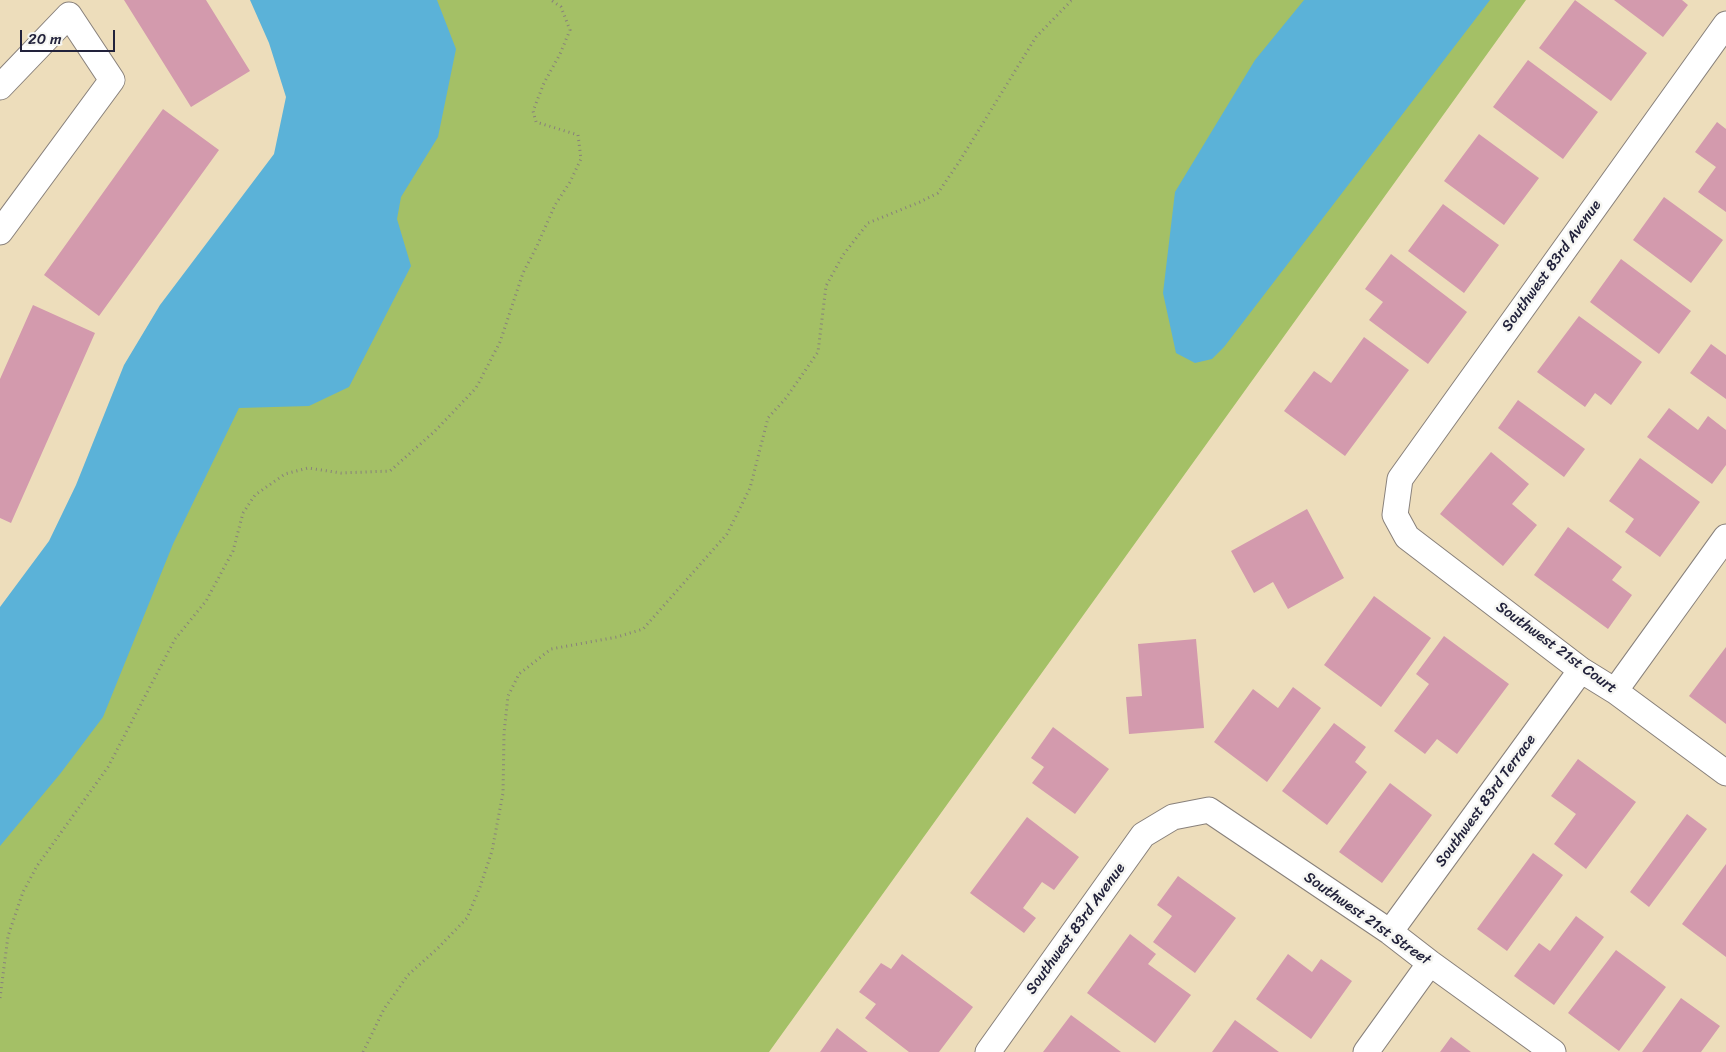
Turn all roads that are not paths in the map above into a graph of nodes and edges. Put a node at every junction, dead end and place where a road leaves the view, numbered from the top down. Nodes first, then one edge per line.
1 (1726, 24) edge
2 (0, 88) edge
3 (0, 229) edge
4 (1395, 515) joint
5 (1726, 537) edge
6 (1581, 670) junction
7 (1614, 691) junction
8 (1726, 773) edge
9 (1173, 817) joint
10 (1390, 932) junction
11 (1430, 963) junction
12 (988, 1052) edge
13 (1366, 1052) edge
14 (1553, 1052) edge

1 - 4 street, Southwest 83rd Avenue
2 - 3 street
4 - 6 street, Southwest 21st Court
5 - 7 street
6 - 7 street, Southwest 21st Court
6 - 10 street, Southwest 83rd Terrace
7 - 8 street, Southwest 21st Court
9 - 10 street, Southwest 21st Street
9 - 12 street, Southwest 83rd Avenue
10 - 11 street, Southwest 21st Street
11 - 13 street
11 - 14 street, Southwest 21st Street

